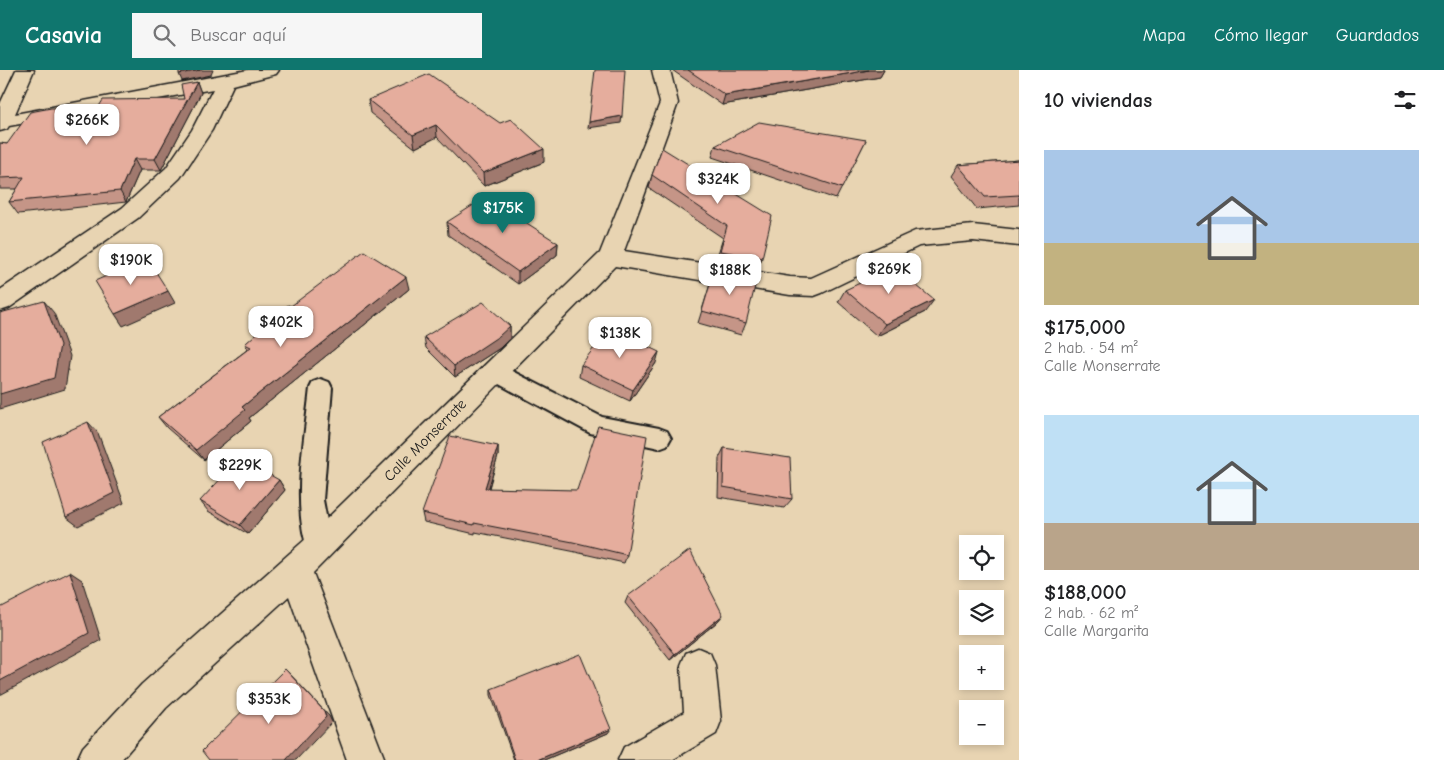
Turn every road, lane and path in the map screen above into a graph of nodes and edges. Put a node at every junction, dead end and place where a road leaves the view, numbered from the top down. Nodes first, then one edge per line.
1 (25, 70) edge
2 (270, 70) edge
3 (661, 70) edge
4 (226, 80) junction
5 (1, 123) edge
6 (1016, 244) edge
7 (610, 257) junction
8 (0, 302) edge
9 (494, 371) junction
10 (321, 388) dead end
11 (659, 438) dead end
12 (319, 547) junction
13 (295, 570) junction
14 (698, 664) dead end
15 (96, 760) edge
16 (366, 760) edge
17 (637, 760) edge

1 - 5 street
2 - 4 street
3 - 7 street, Calle Monserrate
4 - 5 street
4 - 8 street
6 - 7 street
7 - 9 street, Calle Monserrate
9 - 11 lane
9 - 12 street, Calle Monserrate
10 - 12 lane
12 - 13 street, Calle Monserrate
13 - 15 street, Calle Monserrate
13 - 16 street
14 - 17 street

